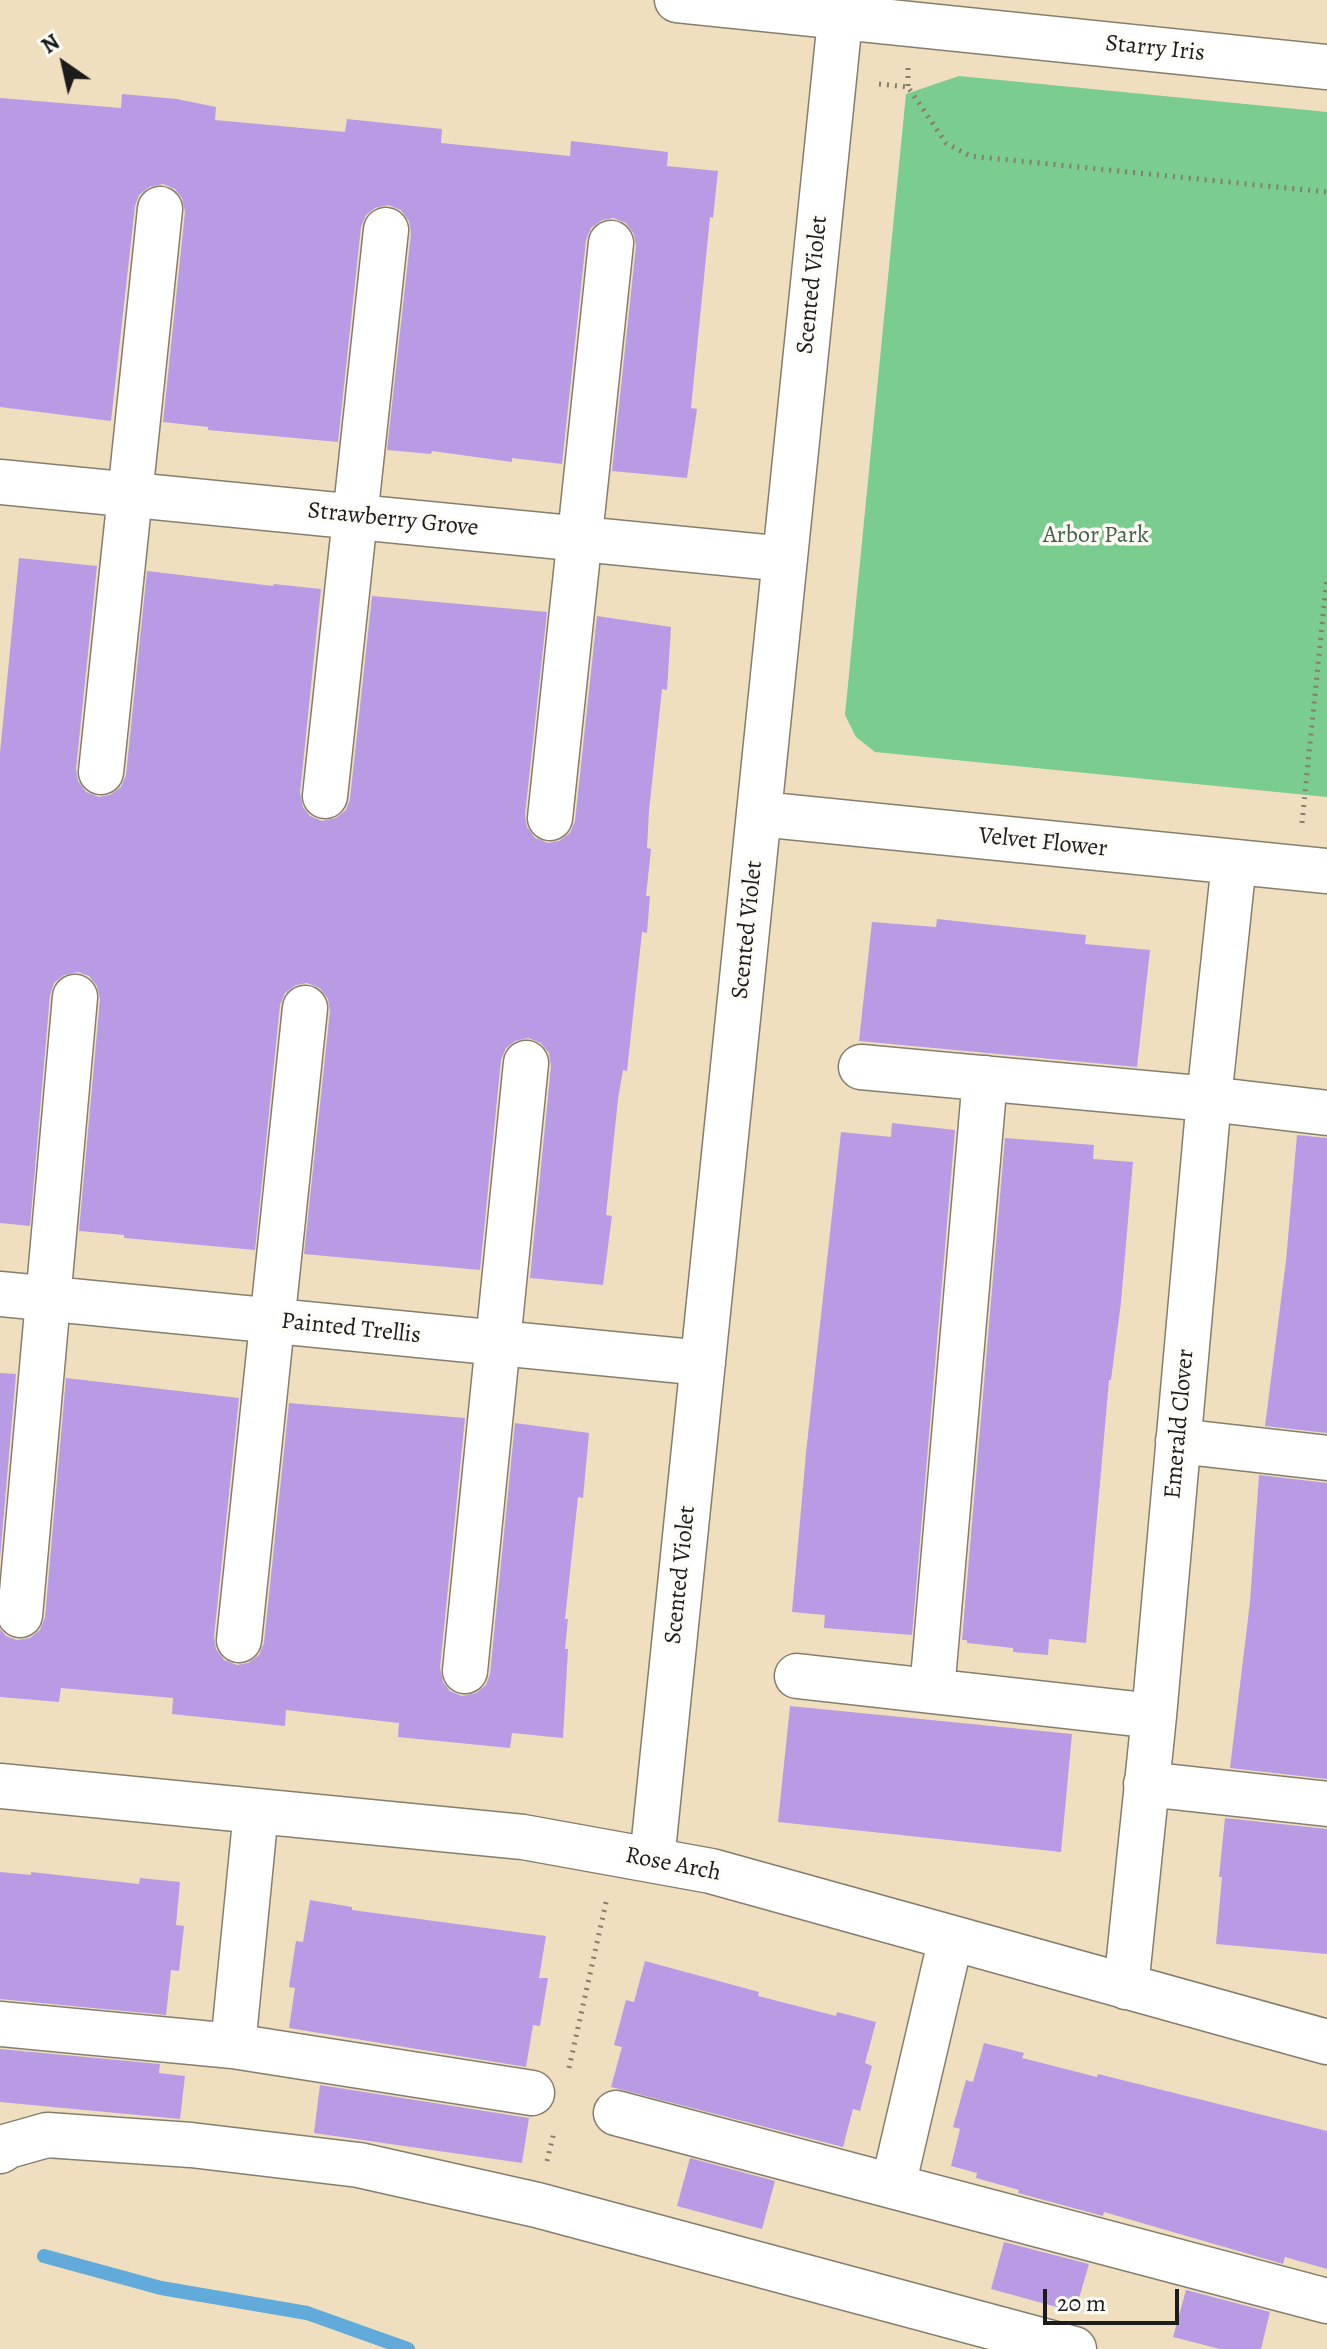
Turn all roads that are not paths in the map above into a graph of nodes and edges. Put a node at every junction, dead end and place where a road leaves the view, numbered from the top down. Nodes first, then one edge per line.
1 (677, 0) edge
2 (841, 9) edge
3 (984, 15) edge
4 (1327, 67) edge
5 (160, 209) dead end
6 (386, 230) dead end
7 (611, 243) dead end
8 (0, 482) edge
9 (130, 495) junction
10 (355, 517) junction
11 (581, 539) junction
12 (785, 559) junction
13 (101, 772) dead end
14 (325, 796) dead end
15 (760, 814) junction
16 (550, 818) dead end
17 (1234, 862) junction
18 (1312, 870) edge
19 (75, 997) dead end
20 (305, 1008) dead end
21 (526, 1063) dead end
22 (861, 1067) dead end
23 (985, 1078) junction
24 (1209, 1099) junction
25 (1327, 1113) edge
26 (0, 1294) edge
27 (48, 1299) junction
28 (272, 1321) junction
29 (498, 1343) junction
30 (703, 1363) junction
31 (1178, 1441) junction
32 (1327, 1458) edge
33 (20, 1615) dead end
34 (239, 1640) dead end
35 (465, 1671) dead end
36 (797, 1676) dead end
37 (932, 1691) junction
38 (1154, 1716) junction
39 (1146, 1784) junction
40 (0, 1786) edge
41 (1327, 1804) edge
42 (256, 1811) junction
43 (635, 1857) junction
44 (951, 1938) junction
45 (1126, 1987) junction
46 (0, 2024) edge
47 (1327, 2042) edge
48 (233, 2046) junction
49 (543, 2111) road end
50 (616, 2113) dead end
51 (0, 2151) edge
52 (893, 2186) junction
53 (1327, 2301) edge
54 (1074, 2349) edge

1 - 2 street, Starry Iris
2 - 3 street, Starry Iris
2 - 12 street, Scented Violet
3 - 4 street, Starry Iris
5 - 9 street
6 - 10 street
7 - 11 street
8 - 9 street, Strawberry Grove
9 - 10 street, Strawberry Grove
9 - 13 street
10 - 11 street, Strawberry Grove
10 - 14 street
11 - 12 street, Strawberry Grove
11 - 16 street
12 - 15 street, Scented Violet
15 - 17 street, Velvet Flower
15 - 30 street, Scented Violet
17 - 18 street, Velvet Flower
17 - 24 street, Emerald Clover
19 - 27 street
20 - 28 street
21 - 29 street
22 - 23 street
23 - 24 street
23 - 37 street
24 - 25 street
24 - 31 street, Emerald Clover
26 - 27 street, Painted Trellis
27 - 28 street, Painted Trellis
27 - 33 street
28 - 29 street, Painted Trellis
28 - 34 street
29 - 30 street, Painted Trellis
29 - 35 street
30 - 43 street, Scented Violet
31 - 32 street
31 - 38 street, Emerald Clover
36 - 37 street
37 - 38 street
38 - 39 street, Emerald Clover
39 - 41 street
39 - 45 street, Emerald Clover
40 - 42 street, Rose Arch
42 - 43 street, Rose Arch
42 - 48 street
43 - 44 street, Rose Arch
44 - 45 street, Rose Arch
44 - 52 street
45 - 47 street, Rose Arch
46 - 48 street
48 - 49 street
50 - 52 street
51 - 54 street
52 - 53 street

